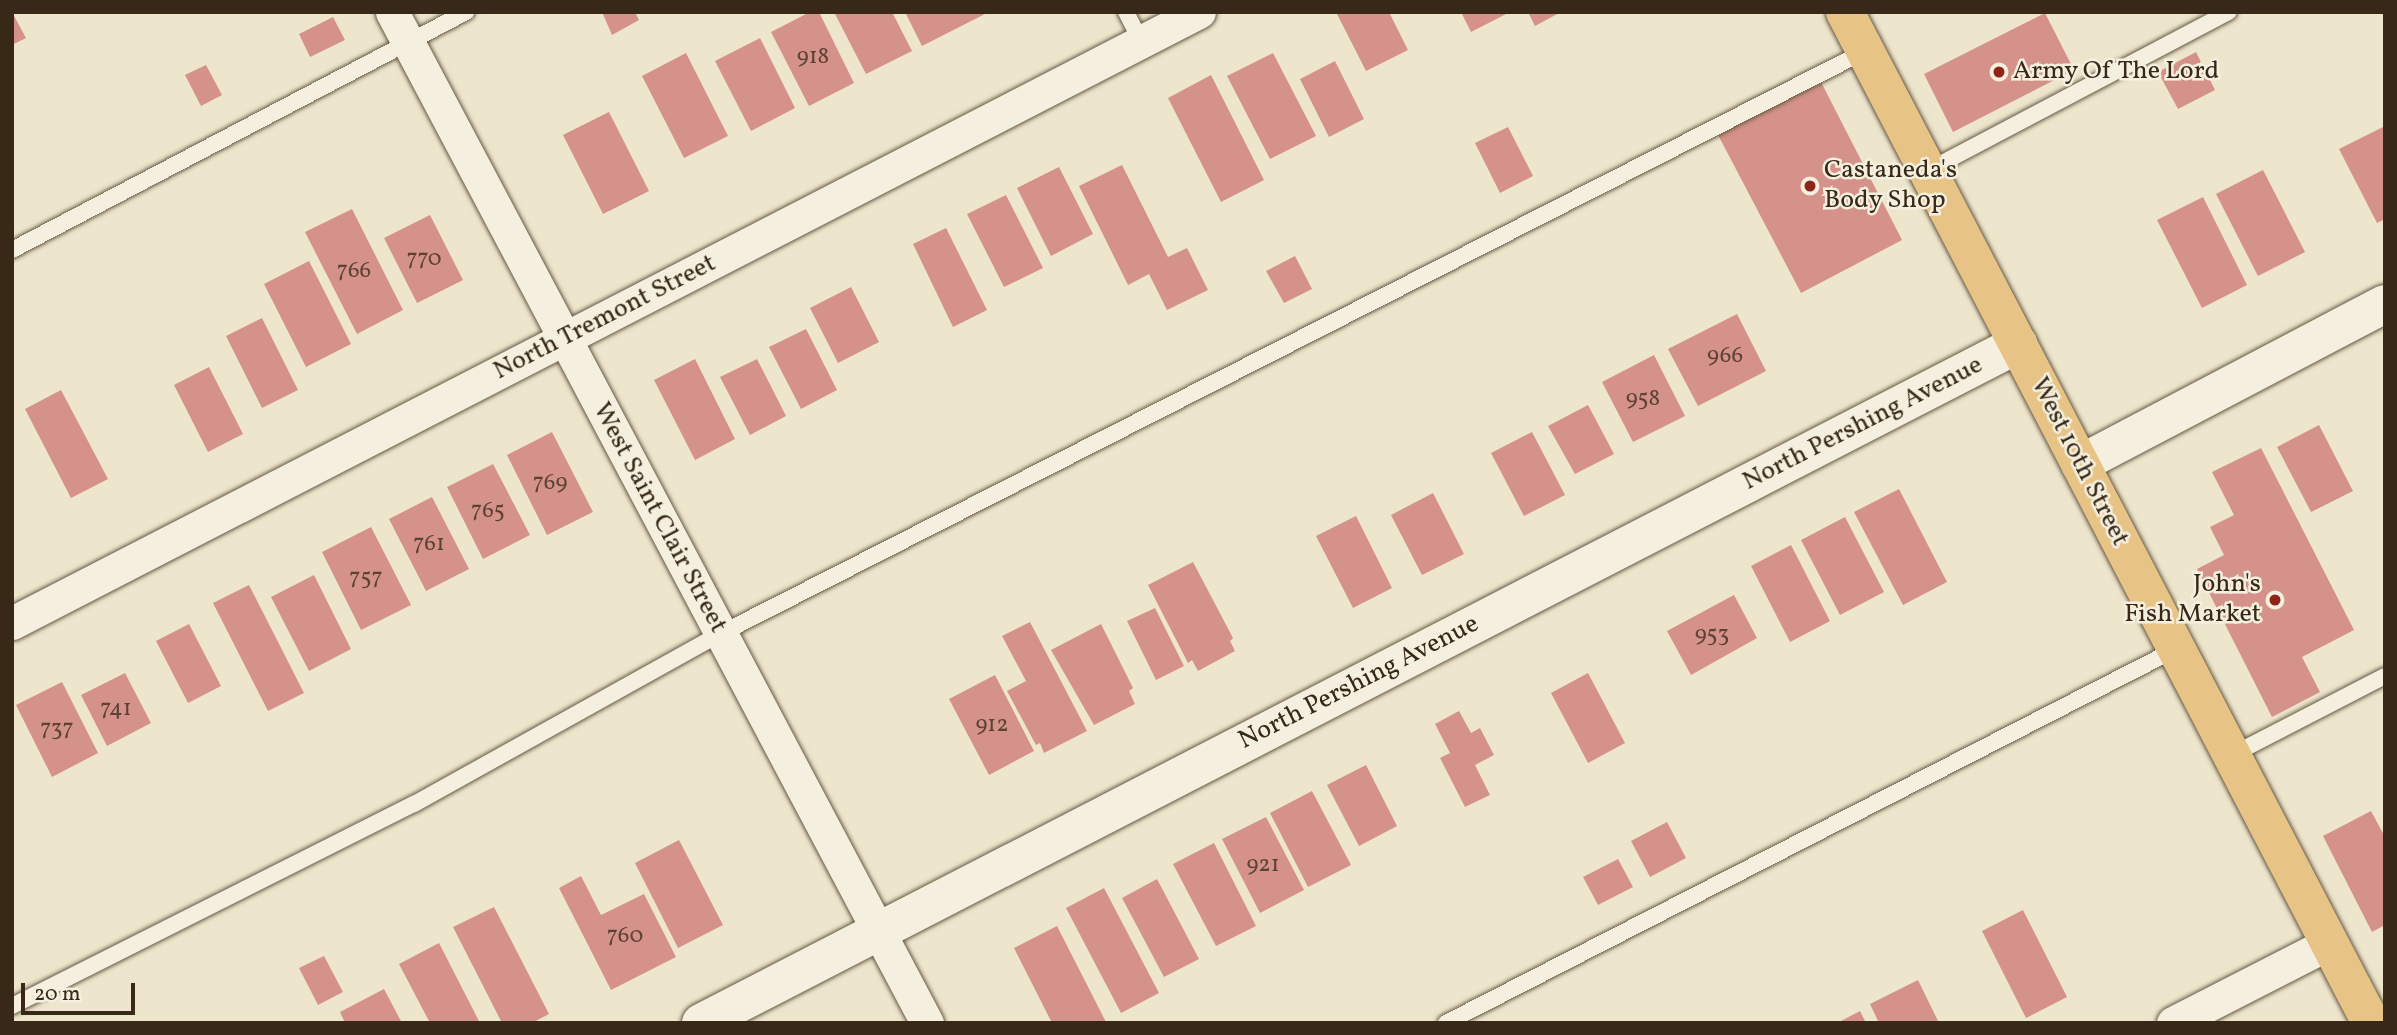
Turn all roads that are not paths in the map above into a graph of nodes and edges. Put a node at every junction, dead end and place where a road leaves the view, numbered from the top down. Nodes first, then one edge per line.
1 (392, 12) edge
2 (466, 12) edge
3 (1126, 12) edge
4 (1199, 12) edge
5 (1845, 12) edge
6 (2229, 12) edge
7 (1141, 42) junction
8 (408, 43) junction
9 (1865, 51) junction
10 (1927, 171) junction
11 (12, 250) edge
12 (2385, 303) edge
13 (565, 339) junction
14 (2018, 344) junction
15 (2080, 464) junction
16 (12, 623) edge
17 (720, 634) junction
18 (2176, 649) junction
19 (2385, 676) edge
20 (2232, 755) junction
21 (878, 931) junction
22 (2329, 943) junction
23 (12, 1006) edge
24 (701, 1023) edge
25 (927, 1023) edge
26 (1446, 1023) edge
27 (2173, 1023) edge
28 (2371, 1023) edge

1 - 8 street, West Saint Clair Street
2 - 8 lane
3 - 7 lane
4 - 7 street, North Tremont Street
5 - 9 main road, West 10th Street
6 - 10 lane
7 - 13 street, North Tremont Street
8 - 11 lane
8 - 13 street, West Saint Clair Street
9 - 10 main road, West 10th Street
9 - 17 lane
10 - 14 main road, West 10th Street
12 - 15 street
13 - 16 street, North Tremont Street
13 - 17 street, West Saint Clair Street
14 - 15 main road, West 10th Street
14 - 21 street, North Pershing Avenue
15 - 18 main road, West 10th Street
17 - 21 street, West Saint Clair Street
17 - 23 lane
18 - 20 main road, West 10th Street
18 - 26 lane
19 - 20 lane
20 - 22 main road, West 10th Street
21 - 24 street, North Pershing Avenue
21 - 25 street, West Saint Clair Street
22 - 27 street
22 - 28 main road, West 10th Street

